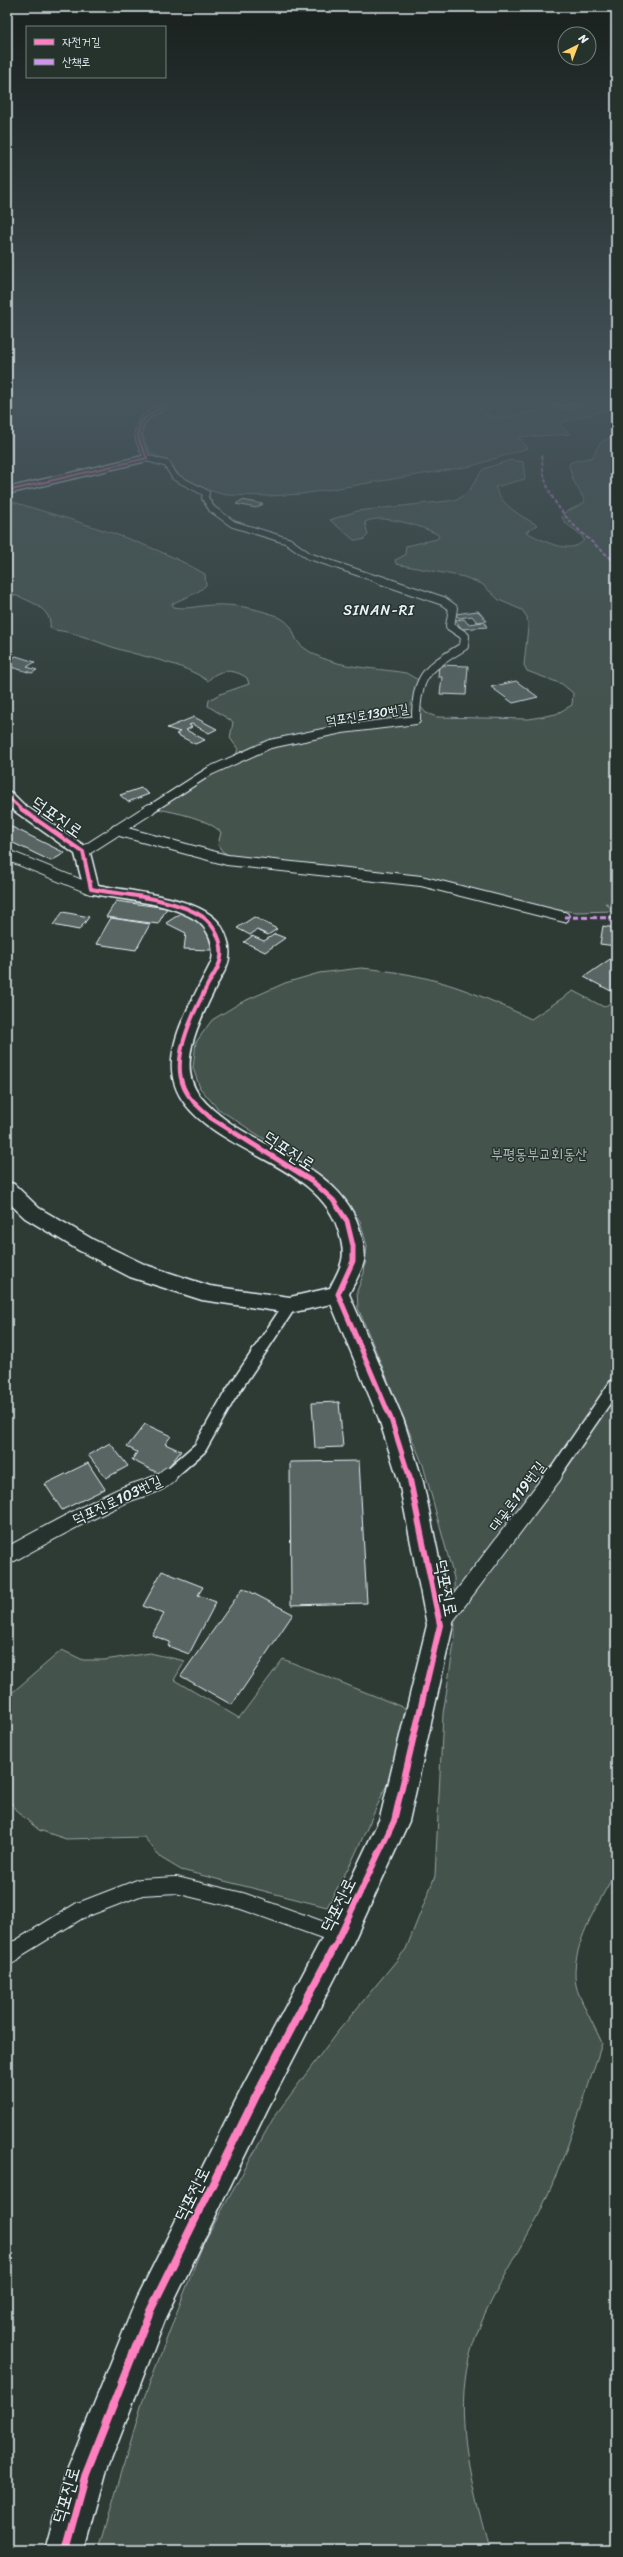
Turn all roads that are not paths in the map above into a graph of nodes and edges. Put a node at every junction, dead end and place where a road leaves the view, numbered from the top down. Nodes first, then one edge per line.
1 (223, 518) edge
2 (7, 796) edge
3 (116, 830) junction
4 (83, 852) junction
5 (7, 855) edge
6 (91, 889) junction
7 (564, 917) dead end
8 (7, 1189) edge
9 (338, 1294) junction
10 (290, 1305) junction
11 (616, 1384) edge
12 (7, 1556) edge
13 (440, 1625) junction
14 (340, 1936) junction
15 (7, 1955) edge
16 (65, 2550) edge

1 - 3 lane, 덕포진로130번길
2 - 4 street, 덕포진로
3 - 4 lane, 덕포진로130번길
3 - 7 lane
4 - 6 street, 덕포진로
5 - 6 lane
6 - 9 street, 덕포진로
8 - 10 street
9 - 10 street
9 - 13 street, 덕포진로
10 - 12 lane, 덕포진로103번길
11 - 13 lane, 대곶로119번길
13 - 14 street, 덕포진로
14 - 15 lane
14 - 16 street, 덕포진로

